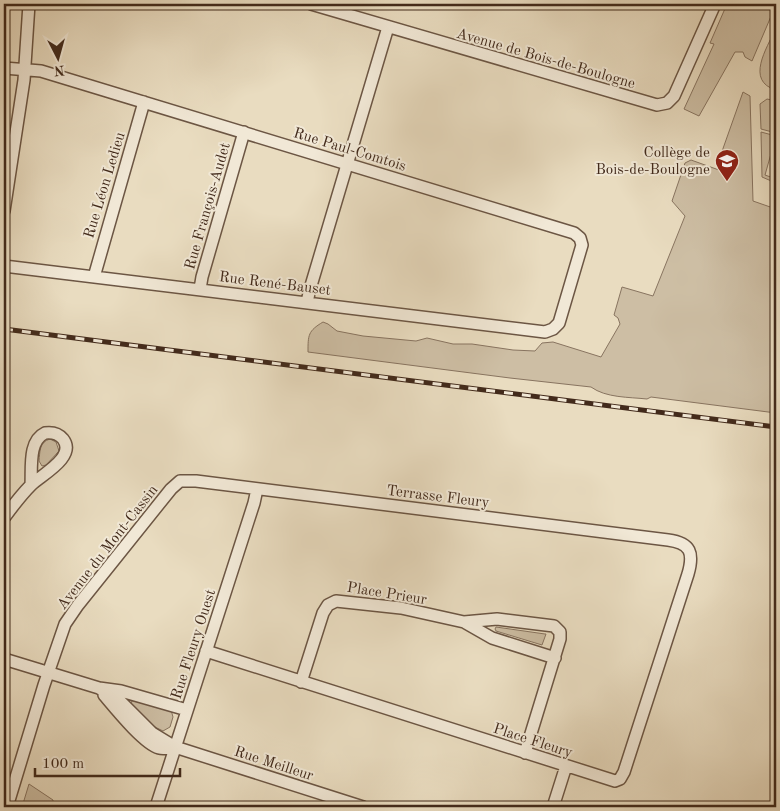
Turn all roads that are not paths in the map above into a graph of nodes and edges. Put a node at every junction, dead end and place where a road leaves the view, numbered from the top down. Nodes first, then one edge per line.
1 (29, 4) edge
2 (311, 4) edge
3 (715, 4) edge
4 (388, 27) junction
5 (4, 68) edge
6 (25, 69) junction
7 (144, 102) junction
8 (244, 132) junction
9 (347, 163) junction
10 (4, 212) edge
11 (4, 266) edge
12 (94, 277) junction
13 (200, 289) junction
14 (307, 302) junction
15 (542, 331) joint
16 (182, 480) joint
17 (31, 485) dead end
18 (257, 489) junction
19 (4, 518) edge
20 (688, 549) joint
21 (464, 622) junction
22 (206, 651) junction
23 (555, 658) junction
24 (4, 659) edge
25 (48, 672) junction
26 (301, 682) junction
27 (98, 688) junction
28 (187, 710) junction
29 (175, 747) junction
30 (525, 753) junction
31 (566, 766) junction
32 (7, 807) edge
33 (156, 807) edge
34 (364, 807) edge
35 (553, 807) edge

1 - 6 street
2 - 4 street, Avenue de Bois-de-Boulogne
3 - 4 street, Avenue de Bois-de-Boulogne
4 - 9 street
5 - 6 street, Rue Paul-Comtois
6 - 7 street, Rue Paul-Comtois
6 - 10 street
7 - 8 street, Rue Paul-Comtois
7 - 12 street, Rue Léon Ledieu
8 - 9 street, Rue Paul-Comtois
8 - 13 street, Rue François-Audet
9 - 14 street
9 - 15 street, Rue Paul-Comtois
11 - 12 street, Rue René-Bauset
12 - 13 street, Rue René-Bauset
13 - 14 street, Rue René-Bauset
14 - 15 street, Rue René-Bauset
16 - 18 street, Terrasse Fleury
16 - 25 street, Avenue du Mont-Cassin
17 - 19 street
18 - 20 street, Terrasse Fleury
18 - 22 street, Rue Fleury Ouest
20 - 31 street, Place Fleury
21 - 23 street, Place Prieur
21 - 23 street, Place Prieur
21 - 26 street, Place Prieur
22 - 26 street, Place Fleury
22 - 28 street, Rue Fleury Ouest
23 - 30 street, Place Prieur
24 - 25 street
25 - 27 street
25 - 32 street, Avenue du Mont-Cassin
26 - 30 street, Place Fleury
27 - 28 street
27 - 29 street, Rue Meilleur
28 - 29 street, Rue Fleury Ouest
29 - 33 street, Rue Fleury Ouest
29 - 34 street, Rue Meilleur
30 - 31 street, Place Fleury
31 - 35 street

